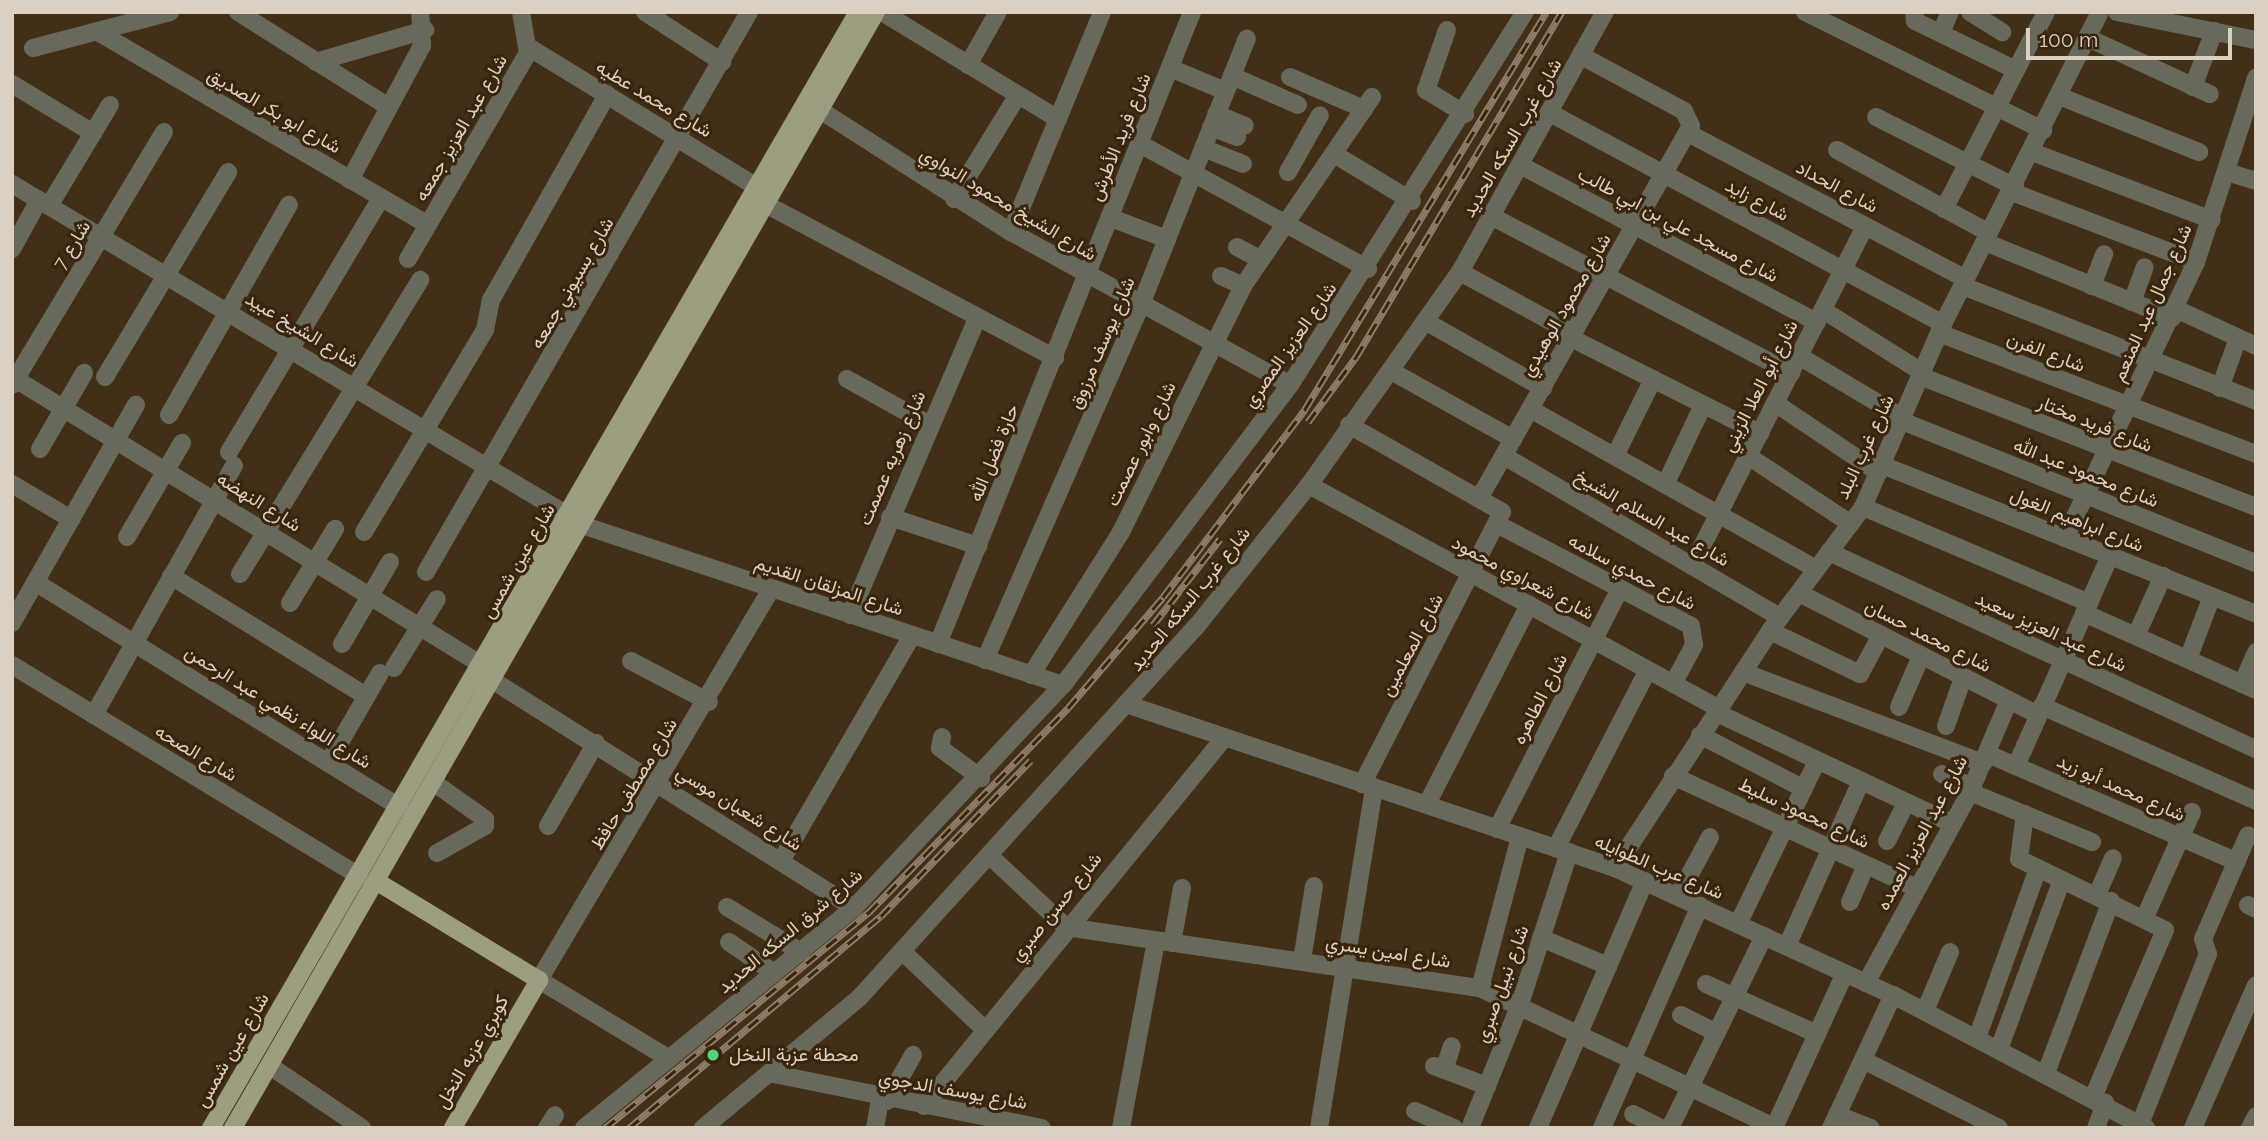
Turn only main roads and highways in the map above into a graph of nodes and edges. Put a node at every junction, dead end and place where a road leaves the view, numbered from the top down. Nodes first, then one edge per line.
1 (858, 12) edge
2 (876, 12) edge
3 (757, 196) junction
4 (487, 672) junction
5 (367, 879) junction
6 (539, 980) joint
7 (528, 998) joint
8 (234, 1127) edge
9 (211, 1128) edge
10 (453, 1128) edge

1 - 3 main road, شارع عين شمس
2 - 3 main road, شارع عين شمس
3 - 4 main road, شارع عين شمس
4 - 5 main road, شارع عين شمس
4 - 5 main road, شارع عين شمس
5 - 6 main road, شارع الصحه
5 - 8 main road, شارع عين شمس
5 - 9 main road, شارع عين شمس
6 - 7 main road, شارع مصطفى حافظ
7 - 10 main road, كوبري عزبه النخل

